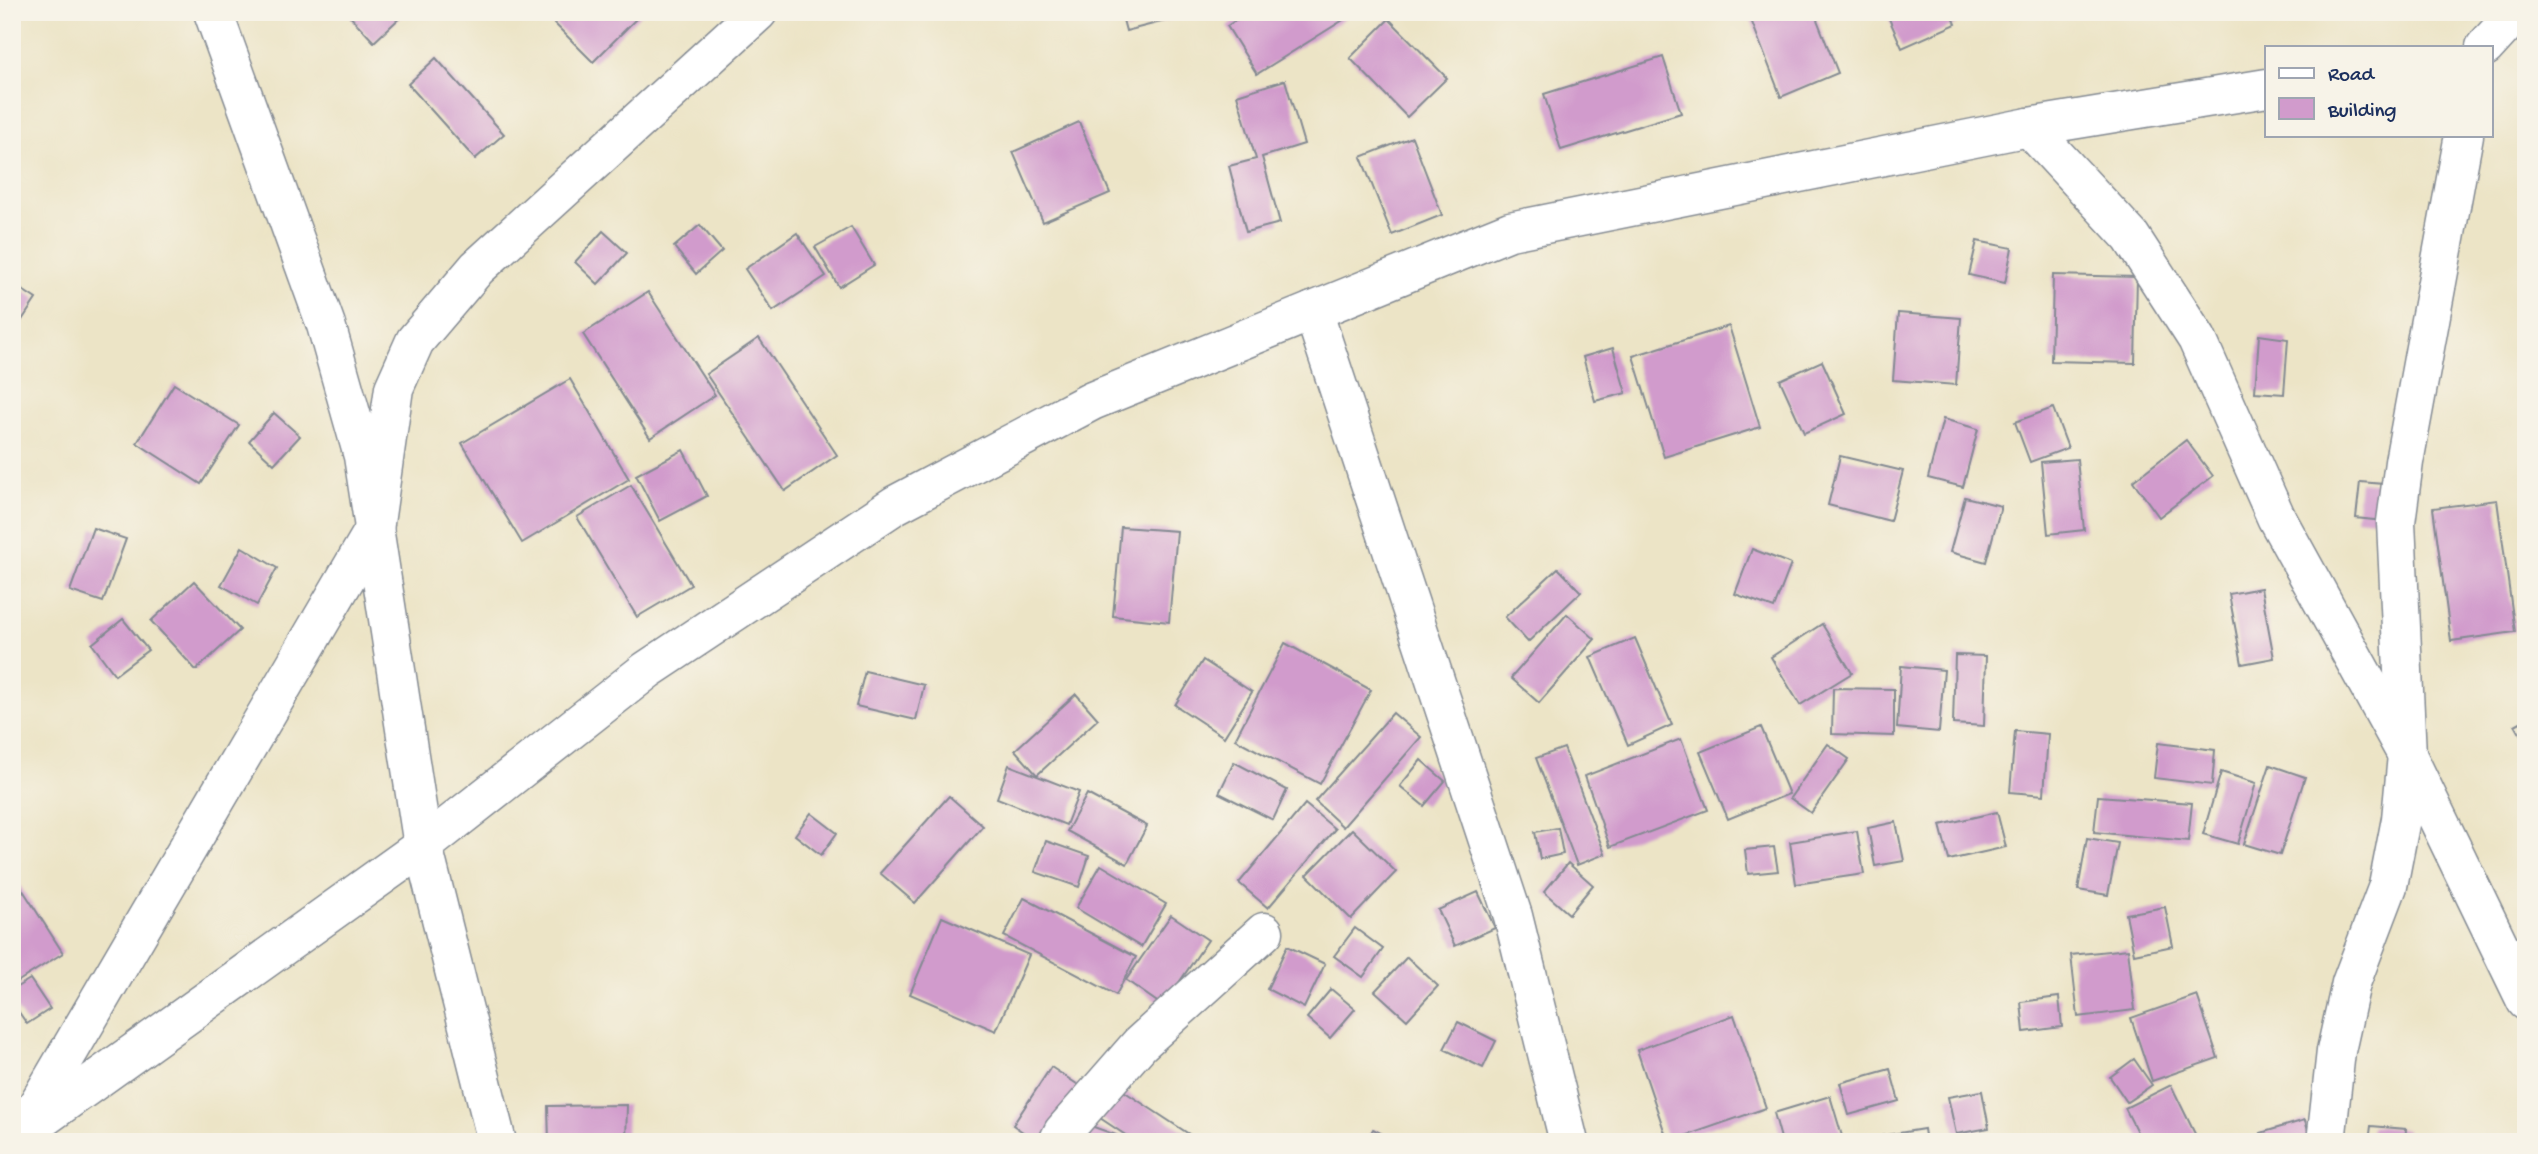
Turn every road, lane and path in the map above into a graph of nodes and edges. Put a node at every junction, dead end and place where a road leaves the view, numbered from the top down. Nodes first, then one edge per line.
1 (213, 12) edge
2 (758, 12) edge
3 (2517, 12) edge
4 (2486, 46) edge
5 (2526, 46) edge
6 (2492, 52) edge
7 (2265, 88) edge
8 (2029, 127) junction
9 (2464, 136) edge
10 (1313, 311) junction
11 (374, 530) junction
12 (2407, 755) junction
13 (423, 846) junction
14 (1264, 932) dead end
15 (2526, 1001) edge
16 (17, 1137) edge
17 (496, 1142) edge
18 (1058, 1142) edge
19 (1569, 1142) edge
20 (2326, 1142) edge

1 - 11 street
2 - 11 street
3 - 4 street
5 - 6 street
7 - 8 street
8 - 10 street
8 - 12 street
9 - 12 street
10 - 13 street
10 - 19 street
11 - 13 street
11 - 16 street
12 - 15 street
12 - 20 street
13 - 16 street
13 - 17 street
14 - 18 street

